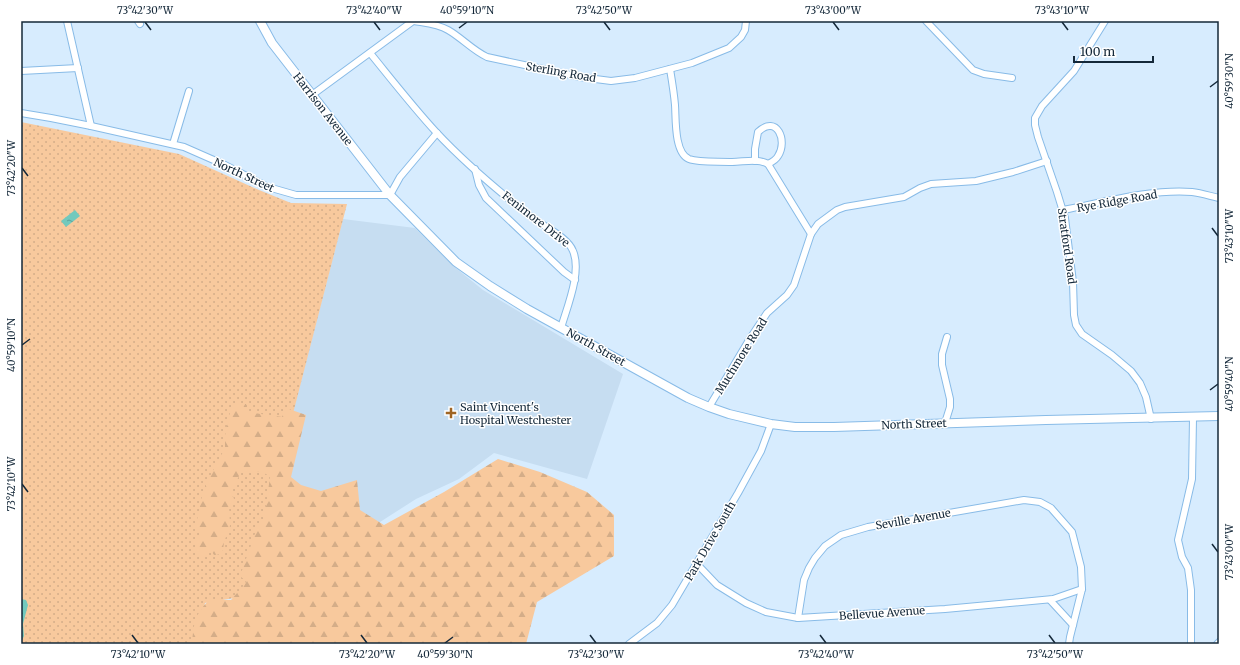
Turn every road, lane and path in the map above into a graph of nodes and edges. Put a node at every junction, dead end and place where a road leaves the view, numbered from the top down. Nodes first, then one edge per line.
1 (67, 21) edge
2 (260, 21) edge
3 (413, 21) edge
4 (746, 21) edge
5 (926, 21) edge
6 (1105, 21) edge
7 (370, 54) junction
8 (78, 68) junction
9 (670, 69) junction
10 (21, 71) edge
11 (1012, 78) dead end
12 (189, 91) dead end
13 (312, 95) junction
14 (21, 113) edge
15 (91, 126) junction
16 (437, 133) junction
17 (173, 144) junction
18 (755, 161) junction
19 (1047, 161) junction
20 (768, 164) junction
21 (475, 168) junction
22 (390, 195) junction
23 (1219, 198) edge
24 (1063, 210) junction
25 (811, 234) junction
26 (575, 280) junction
27 (561, 328) junction
28 (947, 337) dead end
29 (708, 408) junction
30 (1219, 416) edge
31 (1193, 418) junction
32 (1151, 419) junction
33 (945, 423) junction
34 (771, 424) junction
35 (697, 564) junction
36 (1082, 589) junction
37 (1050, 600) junction
38 (798, 618) junction
39 (1073, 625) junction
40 (629, 644) edge
41 (1069, 644) edge
42 (1191, 644) edge

1 - 8 street
2 - 13 main road, Harrison Avenue
3 - 7 street, Sterling Road
3 - 9 street, Sterling Road
4 - 9 street, Sterling Road
5 - 11 street
6 - 19 street, Stratford Road
7 - 13 street, Sterling Road
7 - 16 street, Fenimore Drive
8 - 10 street
8 - 15 street
9 - 18 street
12 - 17 street
13 - 22 main road, Harrison Avenue
14 - 15 street, North Street
15 - 17 street, North Street
16 - 21 street, Fenimore Drive
16 - 22 street
17 - 22 street, North Street
18 - 20 street
18 - 20 street
19 - 24 street, Stratford Road
19 - 25 street, Muchmore Road
20 - 25 street
21 - 26 street, Fenimore Drive
21 - 26 street, Fenimore Drive
22 - 27 main road, North Street
23 - 24 street, Rye Ridge Road
24 - 32 street, Stratford Road
25 - 29 street, Muchmore Road
26 - 27 street, Fenimore Drive
27 - 29 main road, North Street
28 - 33 street
29 - 34 main road, North Street
30 - 31 main road, North Street
31 - 32 main road, North Street
31 - 42 street
32 - 33 main road, North Street
33 - 34 main road, North Street
34 - 35 street, Park Drive South
35 - 38 street, Bellevue Avenue
35 - 40 street, Park Drive South
36 - 37 street, Bellevue Avenue
36 - 38 street, Seville Avenue
36 - 39 street
37 - 38 street, Bellevue Avenue
37 - 39 street
39 - 41 street

